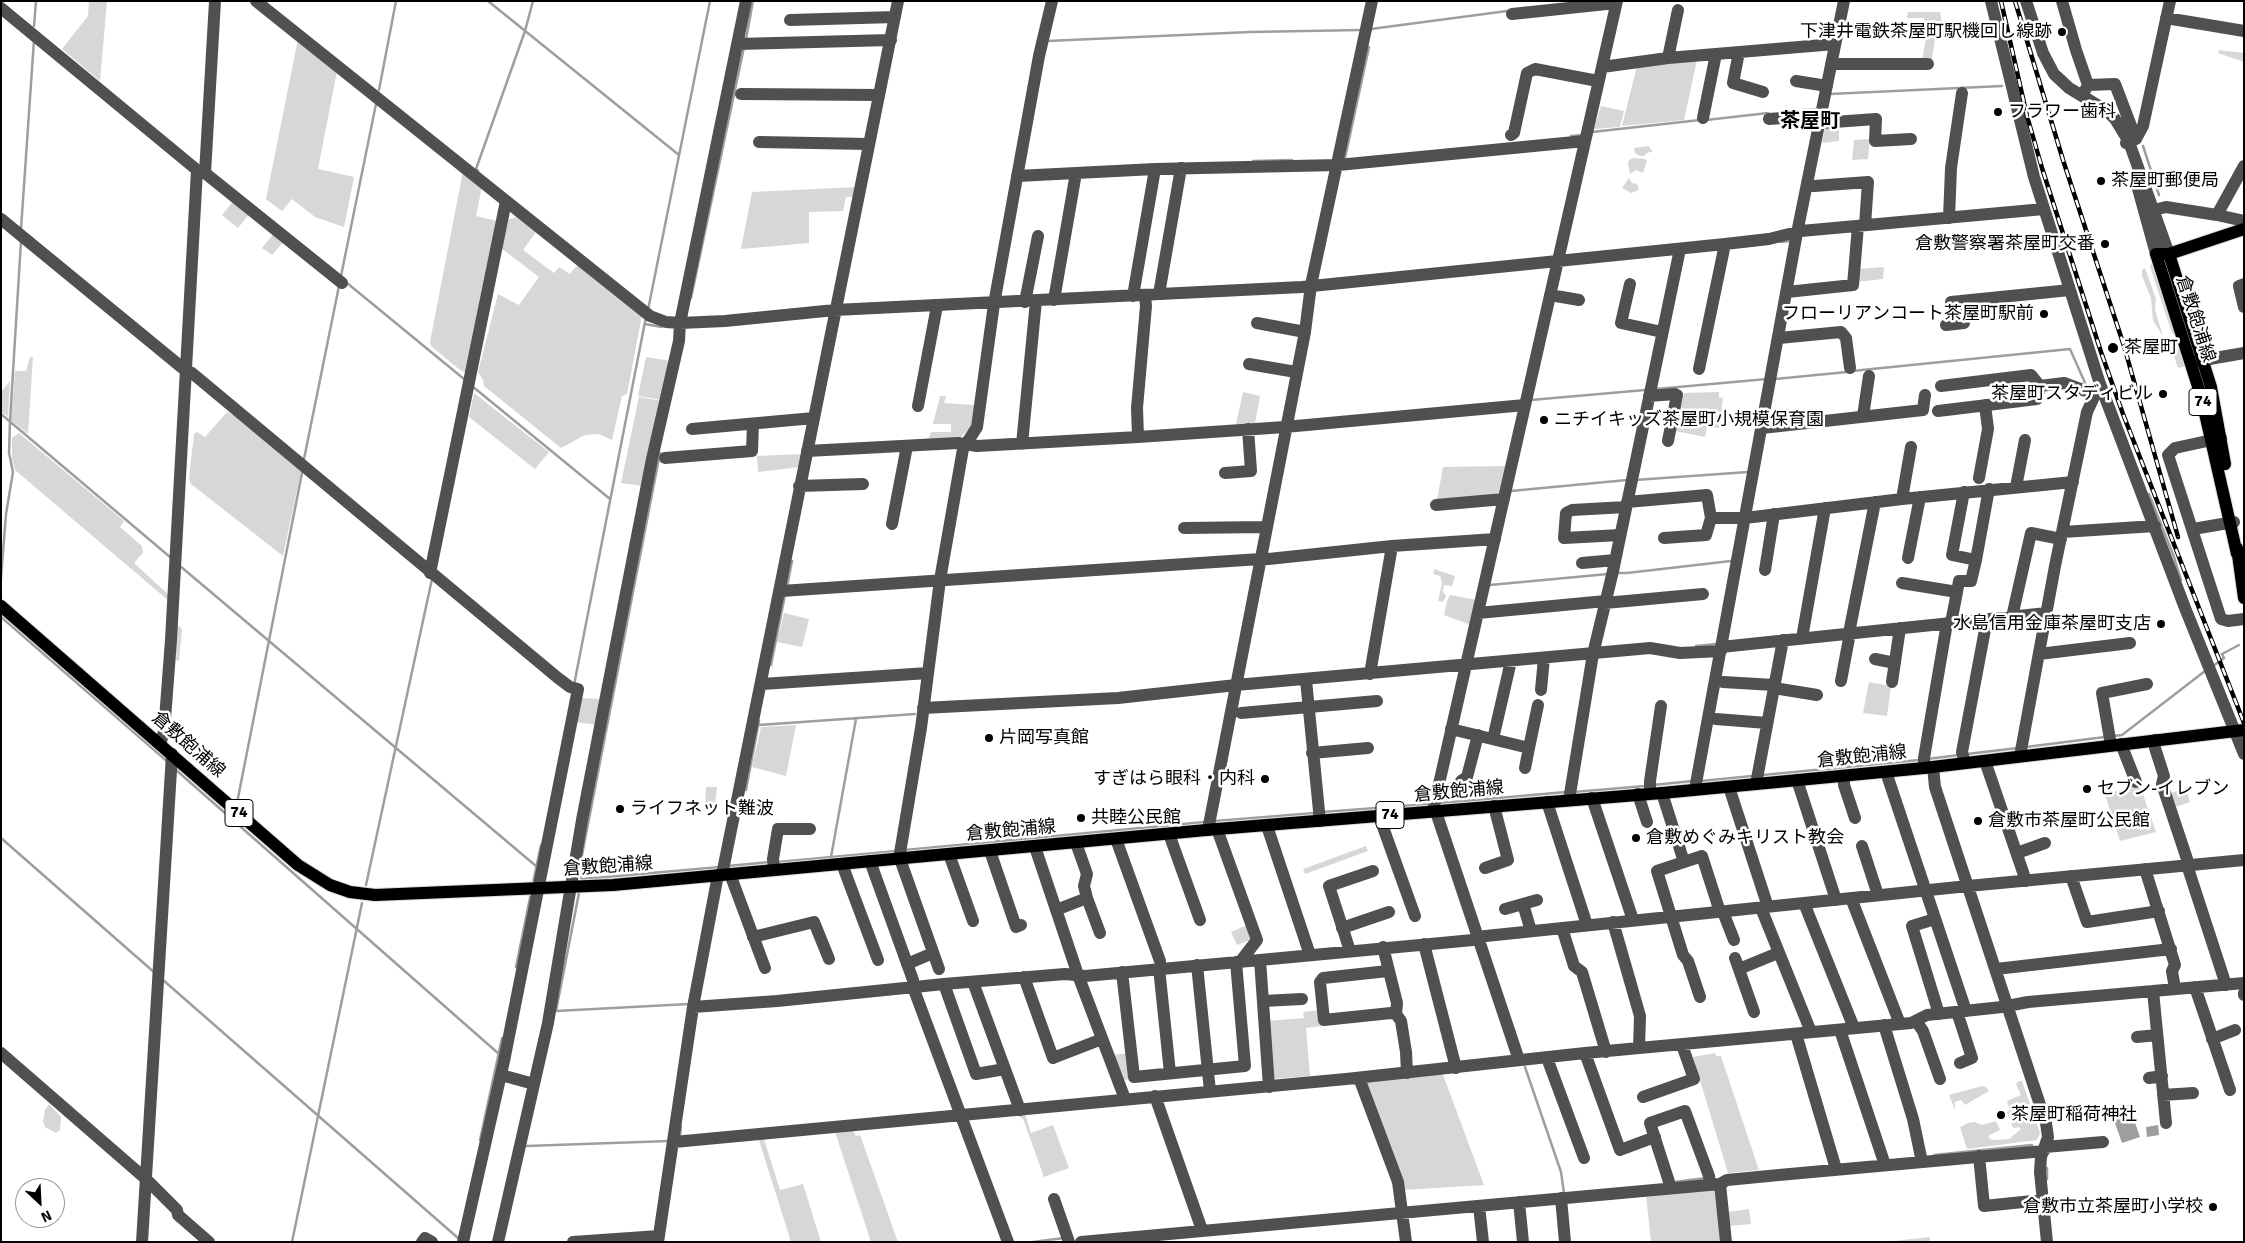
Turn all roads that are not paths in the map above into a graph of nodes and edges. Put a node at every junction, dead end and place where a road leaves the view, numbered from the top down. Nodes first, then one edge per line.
1 (215, 1) edge
2 (256, 1) edge
3 (746, 1) edge
4 (898, 1) edge
5 (1052, 1) edge
6 (1372, 1) edge
7 (1844, 1) edge
8 (1991, 1) edge
9 (2026, 1) edge
10 (2062, 1) edge
11 (2170, 1) edge
12 (1617, 2) edge
13 (1, 8) edge
14 (1678, 10) dead end
15 (1512, 14) dead end
16 (896, 17) junction
17 (2166, 18) junction
18 (790, 20) dead end
19 (2244, 32) edge
20 (891, 40) junction
21 (742, 44) junction
22 (1835, 44) junction
23 (1739, 52) junction
24 (1716, 54) junction
25 (1668, 58) junction
26 (1834, 64) junction
27 (1928, 64) dead end
28 (1605, 66) junction
29 (1598, 81) junction
30 (1796, 81) dead end
31 (1827, 86) junction
32 (2085, 90) junction
33 (1763, 92) dead end
34 (1962, 92) dead end
35 (741, 94) dead end
36 (879, 95) junction
37 (1702, 118) dead end
38 (1820, 119) junction
39 (1769, 120) dead end
40 (1511, 135) dead end
41 (1585, 137) junction
42 (2129, 139) junction
43 (1911, 140) dead end
44 (759, 142) dead end
45 (869, 144) junction
46 (1338, 165) junction
47 (2244, 166) edge
48 (1181, 168) junction
49 (1155, 169) junction
50 (203, 170) junction
51 (1076, 173) junction
52 (1019, 176) junction
53 (1809, 186) junction
54 (506, 201) junction
55 (2044, 209) junction
56 (2154, 210) junction
57 (2217, 215) junction
58 (1949, 218) junction
59 (1, 219) edge
60 (2244, 221) edge
61 (1860, 227) junction
62 (2244, 229) edge
63 (1038, 236) dead end
64 (1797, 239) junction
65 (1724, 246) junction
66 (1679, 251) junction
67 (2162, 254) junction
68 (1562, 260) junction
69 (340, 282) dead end
70 (1630, 284) dead end
71 (2177, 284) junction
72 (2244, 284) edge
73 (1311, 285) junction
74 (2070, 290) junction
75 (1787, 292) junction
76 (1159, 294) junction
77 (1554, 295) junction
78 (1143, 297) junction
79 (1054, 300) junction
80 (1579, 300) dead end
81 (994, 304) junction
82 (1033, 304) junction
83 (2244, 307) edge
84 (936, 309) junction
85 (837, 312) junction
86 (1257, 323) dead end
87 (683, 325) junction
88 (1946, 325) dead end
89 (1305, 332) junction
90 (1662, 332) junction
91 (2182, 336) junction
92 (1778, 338) junction
93 (2244, 353) edge
94 (2196, 361) junction
95 (1249, 364) dead end
96 (1850, 368) dead end
97 (187, 369) junction
98 (1699, 369) dead end
99 (1296, 372) junction
100 (1869, 376) dead end
101 (1956, 385) junction
102 (1941, 386) dead end
103 (2040, 386) junction
104 (2097, 389) junction
105 (1649, 392) junction
106 (1925, 395) dead end
107 (1526, 402) junction
108 (1985, 405) junction
109 (918, 406) dead end
110 (1959, 408) junction
111 (1938, 411) dead end
112 (1863, 416) junction
113 (814, 418) junction
114 (753, 424) junction
115 (1289, 426) junction
116 (1762, 428) junction
117 (692, 429) dead end
118 (1248, 429) junction
119 (1138, 433) junction
120 (2216, 439) junction
121 (2025, 440) dead end
122 (1023, 441) junction
123 (1668, 441) dead end
124 (966, 445) junction
125 (907, 446) junction
126 (1912, 447) dead end
127 (810, 451) junction
128 (665, 458) dead end
129 (1224, 473) dead end
130 (1979, 478) dead end
131 (2070, 483) junction
132 (862, 484) dead end
133 (803, 486) junction
134 (2016, 487) junction
135 (1989, 490) junction
136 (1964, 492) junction
137 (1920, 497) junction
138 (1504, 499) junction
139 (1902, 499) junction
140 (1875, 502) junction
141 (1626, 504) junction
142 (1436, 505) dead end
143 (1825, 508) junction
144 (1774, 514) junction
145 (1711, 518) junction
146 (1745, 518) junction
147 (2232, 522) junction
148 (892, 524) dead end
149 (2155, 526) junction
150 (1266, 527) junction
151 (1184, 528) dead end
152 (2193, 529) junction
153 (1496, 535) junction
154 (1620, 535) junction
155 (2062, 536) junction
156 (1664, 538) dead end
157 (1392, 546) junction
158 (1261, 558) junction
159 (1908, 558) dead end
160 (1976, 560) junction
161 (1582, 563) dead end
162 (1613, 569) junction
163 (431, 570) junction
164 (1765, 570) dead end
165 (942, 580) junction
166 (1902, 583) dead end
167 (781, 591) junction
168 (1956, 592) junction
169 (1703, 594) dead end
170 (2244, 598) edge
171 (1605, 602) junction
172 (1, 606) edge
173 (1482, 612) junction
174 (2047, 613) junction
175 (2012, 616) junction
176 (1987, 619) junction
177 (2244, 619) edge
178 (1950, 621) junction
179 (1900, 628) junction
180 (1850, 632) junction
181 (1802, 635) junction
182 (1782, 640) junction
183 (2130, 643) dead end
184 (1721, 649) junction
185 (1593, 654) junction
186 (2039, 654) junction
187 (1875, 659) dead end
188 (1544, 662) junction
189 (1895, 663) junction
190 (1469, 665) junction
191 (1510, 665) junction
192 (928, 672) junction
193 (1370, 674) junction
194 (1841, 681) dead end
195 (1723, 682) dead end
196 (1892, 682) dead end
197 (1306, 683) junction
198 (765, 684) junction
199 (2147, 684) dead end
200 (1236, 685) junction
201 (1774, 686) junction
202 (1541, 690) dead end
203 (1817, 695) dead end
204 (1378, 702) dead end
205 (1538, 705) dead end
206 (1661, 706) dead end
207 (1307, 707) junction
208 (923, 708) junction
209 (1241, 713) dead end
210 (1716, 719) dead end
211 (1767, 723) junction
212 (1454, 730) junction
213 (2239, 730) edge
214 (1478, 735) junction
215 (1493, 739) junction
216 (2154, 740) junction
217 (2113, 741) junction
218 (160, 744) junction
219 (1368, 748) dead end
220 (1529, 748) junction
221 (2021, 750) junction
222 (1312, 753) junction
223 (172, 754) junction
224 (2244, 754) edge
225 (1963, 757) junction
226 (1985, 761) junction
227 (1926, 764) junction
228 (1525, 768) dead end
229 (1886, 772) junction
230 (1844, 776) junction
231 (1757, 778) junction
232 (1467, 779) dead end
233 (1797, 780) junction
234 (2136, 782) dead end
235 (1697, 784) junction
236 (1729, 787) junction
237 (1650, 790) junction
238 (1570, 794) junction
239 (1592, 798) junction
240 (1547, 802) junction
241 (1494, 806) junction
242 (1434, 811) junction
243 (1319, 815) junction
244 (1379, 816) junction
245 (1854, 818) dead end
246 (1647, 822) dead end
247 (1267, 826) junction
248 (810, 829) dead end
249 (1212, 830) junction
250 (1169, 834) junction
251 (1116, 839) junction
252 (1076, 842) junction
253 (2045, 843) dead end
254 (1862, 846) dead end
255 (1035, 847) junction
256 (990, 851) junction
257 (2017, 853) junction
258 (900, 854) junction
259 (949, 854) junction
260 (2244, 860) edge
261 (870, 861) junction
262 (1684, 862) junction
263 (2188, 863) junction
264 (774, 864) junction
265 (842, 864) junction
266 (1485, 868) dead end
267 (2146, 870) junction
268 (1373, 871) dead end
269 (724, 872) junction
270 (2071, 876) junction
271 (2026, 878) junction
272 (1968, 886) junction
273 (572, 888) junction
274 (534, 889) junction
275 (1925, 889) junction
276 (1878, 893) junction
277 (1087, 898) junction
278 (1836, 898) junction
279 (1851, 898) junction
280 (1537, 900) dead end
281 (1804, 903) junction
282 (1523, 904) junction
283 (1766, 905) junction
284 (1059, 909) junction
285 (1505, 909) dead end
286 (1720, 910) junction
287 (1389, 912) dead end
288 (2159, 912) junction
289 (1670, 915) junction
290 (1415, 916) dead end
291 (1632, 918) junction
292 (1935, 919) junction
293 (1200, 920) dead end
294 (973, 921) dead end
295 (1587, 922) junction
296 (1613, 922) junction
297 (1021, 925) dead end
298 (1342, 928) junction
299 (1531, 928) junction
300 (1562, 928) junction
301 (1100, 933) dead end
302 (1476, 936) junction
303 (754, 937) junction
304 (1734, 940) dead end
305 (1424, 944) junction
306 (1383, 947) junction
307 (1349, 948) junction
308 (2170, 949) junction
309 (1309, 951) junction
310 (933, 953) junction
311 (1778, 953) junction
312 (1241, 958) junction
313 (829, 960) dead end
314 (878, 960) dead end
315 (1260, 960) junction
316 (907, 964) junction
317 (1160, 965) junction
318 (1196, 965) junction
319 (765, 968) dead end
320 (939, 969) dead end
321 (1996, 969) junction
322 (1388, 971) junction
323 (1122, 972) junction
324 (1078, 975) junction
325 (1024, 977) junction
326 (973, 982) junction
327 (913, 984) junction
328 (944, 984) junction
329 (2226, 985) junction
330 (2243, 988) edge
331 (2175, 989) junction
332 (2196, 991) junction
333 (2153, 995) junction
334 (1700, 997) dead end
335 (1302, 999) dead end
336 (1263, 1001) junction
337 (2007, 1006) junction
338 (693, 1007) junction
339 (1754, 1012) dead end
340 (1961, 1012) junction
341 (1396, 1014) junction
342 (1939, 1014) junction
343 (1916, 1021) junction
344 (1899, 1022) junction
345 (1884, 1025) junction
346 (1853, 1026) junction
347 (1810, 1030) junction
348 (1840, 1030) junction
349 (2236, 1030) dead end
350 (1796, 1034) junction
351 (2158, 1035) junction
352 (2137, 1037) dead end
353 (1102, 1039) junction
354 (2212, 1039) junction
355 (1682, 1045) junction
356 (1639, 1046) junction
357 (1605, 1049) junction
358 (1, 1054) edge
359 (1585, 1054) junction
360 (1547, 1058) junction
361 (1519, 1060) junction
362 (1960, 1063) dead end
363 (1455, 1065) junction
364 (1005, 1069) junction
365 (1208, 1070) junction
366 (1407, 1070) junction
367 (1170, 1073) junction
368 (501, 1076) junction
369 (1359, 1078) junction
370 (1940, 1079) dead end
371 (534, 1084) junction
372 (1268, 1084) junction
373 (1210, 1089) junction
374 (2230, 1090) dead end
375 (2193, 1093) dead end
376 (2163, 1095) junction
377 (1155, 1096) junction
378 (1124, 1097) junction
379 (1642, 1097) dead end
380 (1019, 1108) junction
381 (961, 1116) junction
382 (2166, 1123) dead end
383 (1655, 1137) junction
384 (674, 1142) junction
385 (2103, 1142) dead end
386 (2044, 1149) junction
387 (1979, 1156) junction
388 (1584, 1158) dead end
389 (1922, 1159) junction
390 (1884, 1162) junction
391 (1836, 1169) junction
392 (144, 1180) junction
393 (1712, 1182) junction
394 (1670, 1184) junction
395 (1561, 1198) junction
396 (1054, 1199) dead end
397 (2042, 1200) junction
398 (1519, 1202) junction
399 (1479, 1206) junction
400 (1403, 1209) junction
401 (1201, 1228) junction
402 (658, 1239) edge
403 (1078, 1240) edge
404 (142, 1242) edge
405 (209, 1242) edge
406 (422, 1242) edge
407 (432, 1242) edge
408 (463, 1242) edge
409 (498, 1242) edge
410 (574, 1242) edge
411 (1008, 1242) edge
412 (1406, 1242) edge
413 (1482, 1242) edge
414 (1523, 1242) edge
415 (1565, 1242) edge
416 (1726, 1242) edge
417 (2047, 1242) edge

1 - 50 street
2 - 54 street
3 - 21 street
4 - 16 street
5 - 52 street
6 - 46 street
7 - 22 street
8 - 55 street
9 - 32 street
10 - 32 street
11 - 17 street
12 - 15 street
12 - 28 street
13 - 50 street
14 - 25 street
16 - 18 street
16 - 20 street
17 - 19 street
17 - 42 street
20 - 21 street
20 - 36 street
21 - 87 street
22 - 23 street
22 - 26 street
23 - 24 street
23 - 33 street
24 - 25 street
24 - 37 street
25 - 28 street
26 - 27 street
26 - 31 street
28 - 29 street
29 - 40 street
29 - 41 street
30 - 31 street
31 - 38 street
32 - 42 street
32 - 42 street
34 - 58 street
35 - 36 street
36 - 45 street
38 - 39 street
38 - 43 street
38 - 53 street
41 - 46 street
41 - 68 street
42 - 56 street
42 - 67 street
44 - 45 street
45 - 85 street
46 - 48 street
46 - 73 street
47 - 57 street
48 - 49 street
48 - 76 street
49 - 51 street
49 - 78 street
50 - 69 street
50 - 97 street
51 - 52 street
51 - 79 street
52 - 81 street
53 - 61 street
53 - 64 street
54 - 87 street
54 - 163 street
55 - 58 street
55 - 74 street
56 - 57 street
56 - 67 street
57 - 60 street
58 - 61 street
59 - 97 street
61 - 64 street
61 - 75 street
62 - 67 main road, 倉敷飽浦線
63 - 82 street
64 - 65 street
64 - 75 street
65 - 66 street
65 - 98 street
66 - 68 street
66 - 90 street
67 - 71 main road, 倉敷飽浦線 / 74
67 - 91 main road, 倉敷飽浦線 / 74
68 - 73 street
68 - 77 street
70 - 90 street
71 - 91 main road
71 - 94 main road, 倉敷飽浦線 / 74
72 - 83 street
73 - 76 street
73 - 89 street
74 - 88 street
74 - 104 street
75 - 92 street
76 - 78 street
77 - 80 street
77 - 107 street
78 - 79 street
78 - 119 street
79 - 82 street
81 - 82 street
81 - 84 street
81 - 124 street
82 - 122 street
84 - 85 street
84 - 109 street
85 - 87 street
85 - 113 street
86 - 89 street
87 - 273 street
89 - 99 street
90 - 105 street
91 - 94 main road, 倉敷飽浦線 / 74
92 - 96 street
92 - 116 street
93 - 94 street
94 - 120 main road, 倉敷飽浦線 / 74
94 - 120 main road, 倉敷飽浦線 / 74
95 - 99 street
97 - 163 street
97 - 218 street
99 - 115 street
100 - 112 street
101 - 102 street
101 - 103 street
101 - 110 street
103 - 104 street
103 - 108 street
104 - 131 street
104 - 149 street
105 - 123 street
105 - 141 street
106 - 112 street
107 - 115 street
107 - 138 street
108 - 110 street
108 - 130 street
110 - 111 street
112 - 116 street
113 - 114 street
113 - 127 street
114 - 117 street
114 - 128 street
115 - 118 street
115 - 150 street
116 - 146 street
118 - 119 street
118 - 129 street
119 - 122 street
120 - 147 main road, 倉敷飽浦線 / 74
120 - 147 main road, 倉敷飽浦線 / 74
120 - 152 street
121 - 134 street
122 - 124 street
124 - 125 street
124 - 165 street
125 - 127 street
125 - 148 street
126 - 139 street
127 - 133 street
131 - 134 street
131 - 155 street
132 - 133 street
133 - 167 street
134 - 135 street
135 - 136 street
135 - 160 street
136 - 137 street
136 - 160 street
137 - 139 street
137 - 159 street
138 - 142 street
138 - 153 street
139 - 140 street
140 - 143 street
140 - 180 street
141 - 145 street
141 - 154 street
141 - 154 street
143 - 144 street
143 - 181 street
144 - 146 street
144 - 164 street
145 - 146 street
145 - 156 street
146 - 184 street
147 - 152 street
147 - 170 main road, 倉敷飽浦線 / 74
149 - 155 street
149 - 213 street
150 - 151 street
150 - 158 street
152 - 177 street
153 - 157 street
153 - 173 street
154 - 162 street
155 - 174 street
155 - 175 street
157 - 158 street
157 - 193 street
158 - 165 street
158 - 200 street
160 - 168 street
161 - 162 street
162 - 171 street
163 - 274 street
165 - 167 street
165 - 192 street
166 - 168 street
167 - 198 street
168 - 178 street
169 - 171 street
171 - 173 street
171 - 185 street
172 - 218 main road, 倉敷飽浦線 / 74
173 - 190 street
174 - 175 street
174 - 186 street
175 - 176 street
176 - 178 street
176 - 225 street
178 - 179 street
178 - 227 street
179 - 180 street
179 - 189 street
180 - 181 street
180 - 194 street
181 - 182 street
182 - 184 street
182 - 201 street
183 - 186 street
184 - 185 street
184 - 235 street
185 - 188 street
185 - 238 street
186 - 221 street
187 - 189 street
188 - 191 street
188 - 202 street
189 - 196 street
190 - 191 street
190 - 193 street
190 - 212 street
191 - 215 street
192 - 198 street
192 - 208 street
193 - 197 street
195 - 201 street
197 - 200 street
197 - 207 street
198 - 269 street
199 - 217 street
200 - 208 street
200 - 249 street
201 - 203 street
201 - 211 street
204 - 207 street
205 - 220 street
206 - 237 street
207 - 209 street
207 - 222 street
208 - 258 street
210 - 211 street
211 - 231 street
212 - 214 street
212 - 242 street
213 - 216 main road, 倉敷飽浦線 / 74
213 - 224 street
214 - 215 street
214 - 232 street
215 - 220 street
216 - 217 main road, 倉敷飽浦線 / 74
216 - 263 street
217 - 221 main road, 倉敷飽浦線 / 74
217 - 234 street
218 - 223 main road, 倉敷飽浦線 / 74
219 - 222 street
220 - 228 street
221 - 226 main road, 倉敷飽浦線 / 74
222 - 243 street
223 - 274 main road, 倉敷飽浦線 / 74
223 - 392 street
225 - 226 main road, 倉敷飽浦線 / 74
225 - 227 main road, 倉敷飽浦線 / 74
226 - 257 street
227 - 229 main road, 倉敷飽浦線 / 74
227 - 272 street
229 - 230 main road, 倉敷飽浦線 / 74
229 - 275 street
230 - 233 main road, 倉敷飽浦線 / 74
230 - 245 street
231 - 233 main road, 倉敷飽浦線 / 74
231 - 236 main road, 倉敷飽浦線 / 74
233 - 278 street
235 - 236 main road, 倉敷飽浦線 / 74
235 - 237 main road, 倉敷飽浦線 / 74
236 - 283 street
237 - 239 main road, 倉敷飽浦線 / 74
237 - 246 street
237 - 262 street
238 - 239 main road, 倉敷飽浦線 / 74
238 - 240 main road, 倉敷飽浦線 / 74
239 - 291 street
240 - 241 main road, 倉敷飽浦線 / 74
240 - 295 street
241 - 242 main road, 倉敷飽浦線 / 74
241 - 266 street
242 - 244 main road, 倉敷飽浦線 / 74
242 - 302 street
243 - 244 main road, 倉敷飽浦線 / 74
243 - 247 main road, 倉敷飽浦線 / 74
244 - 290 street
247 - 249 main road, 倉敷飽浦線 / 74
247 - 309 street
248 - 264 street
249 - 250 main road, 倉敷飽浦線 / 74
249 - 312 street
250 - 251 main road, 倉敷飽浦線 / 74
250 - 293 street
251 - 252 main road, 倉敷飽浦線 / 74
251 - 317 street
252 - 255 main road, 倉敷飽浦線 / 74
252 - 277 street
253 - 257 street
254 - 276 street
255 - 256 main road, 倉敷飽浦線 / 74
255 - 284 street
256 - 259 main road, 倉敷飽浦線 / 74
256 - 297 street
257 - 271 street
258 - 259 main road, 倉敷飽浦線 / 74
258 - 261 main road, 倉敷飽浦線 / 74
258 - 310 street
259 - 294 street
260 - 263 street
261 - 265 main road, 倉敷飽浦線 / 74
261 - 316 street
262 - 286 street
262 - 289 street
263 - 267 street
263 - 329 street
264 - 265 main road, 倉敷飽浦線 / 74
264 - 269 main road, 倉敷飽浦線 / 74
265 - 314 street
267 - 270 street
267 - 288 street
268 - 298 street
269 - 273 main road, 倉敷飽浦線 / 74
269 - 303 street
269 - 338 street
270 - 271 street
270 - 288 street
271 - 272 street
272 - 275 street
272 - 321 street
273 - 274 main road, 倉敷飽浦線 / 74
273 - 371 street
274 - 368 street
275 - 276 street
275 - 292 street
276 - 279 street
277 - 284 street
277 - 301 street
278 - 279 street
278 - 281 street
279 - 344 street
280 - 282 street
281 - 283 street
281 - 346 street
282 - 285 street
282 - 299 street
283 - 286 street
283 - 311 street
284 - 324 street
286 - 289 street
286 - 304 street
287 - 298 street
288 - 308 street
289 - 291 street
289 - 334 street
291 - 296 street
292 - 340 street
292 - 342 street
295 - 296 street
295 - 300 street
296 - 356 street
298 - 307 street
299 - 300 street
299 - 302 street
300 - 357 street
302 - 305 street
302 - 361 street
303 - 313 street
303 - 319 street
305 - 306 street
305 - 363 street
306 - 307 street
306 - 322 street
307 - 309 street
308 - 321 street
308 - 331 street
309 - 315 street
310 - 316 street
310 - 320 street
311 - 339 street
311 - 347 street
312 - 315 street
312 - 318 street
312 - 365 street
315 - 336 street
316 - 327 street
317 - 318 street
317 - 323 street
317 - 367 street
318 - 365 street
321 - 337 street
322 - 341 street
322 - 341 street
323 - 324 street
323 - 367 street
324 - 325 street
324 - 353 street
325 - 326 street
325 - 353 street
326 - 328 street
326 - 364 street
327 - 328 street
327 - 338 street
327 - 381 street
328 - 364 street
329 - 330 street
329 - 332 street
331 - 332 street
331 - 333 street
332 - 354 street
333 - 337 street
333 - 351 street
335 - 336 street
336 - 372 street
337 - 340 street
337 - 386 street
338 - 384 street
340 - 342 street
340 - 362 street
341 - 366 street
342 - 343 street
343 - 344 street
343 - 370 street
344 - 345 street
345 - 346 street
345 - 389 street
346 - 348 street
347 - 348 street
347 - 350 street
348 - 390 street
349 - 354 street
350 - 355 street
350 - 391 street
351 - 352 street
351 - 376 street
353 - 378 street
354 - 374 street
355 - 356 street
355 - 379 street
356 - 357 street
357 - 359 street
358 - 392 street
359 - 360 street
359 - 383 street
360 - 361 street
360 - 388 street
361 - 363 street
363 - 366 street
364 - 380 street
365 - 367 street
365 - 373 street
366 - 369 street
368 - 371 street
368 - 408 street
369 - 372 street
369 - 400 street
371 - 409 street
372 - 373 street
373 - 377 street
375 - 376 street
376 - 382 street
377 - 378 street
377 - 401 street
378 - 380 street
380 - 381 street
381 - 384 street
381 - 411 street
383 - 393 street
383 - 394 street
384 - 402 street
385 - 386 street
386 - 387 street
386 - 397 street
387 - 389 street
387 - 397 street
389 - 390 street
390 - 391 street
391 - 393 street
392 - 404 street
392 - 405 street
393 - 394 street
393 - 416 street
394 - 395 street
395 - 398 street
395 - 415 street
396 - 403 street
397 - 417 street
398 - 399 street
398 - 414 street
399 - 400 street
399 - 413 street
400 - 401 street
400 - 412 street
401 - 403 street
402 - 410 street
406 - 407 street

